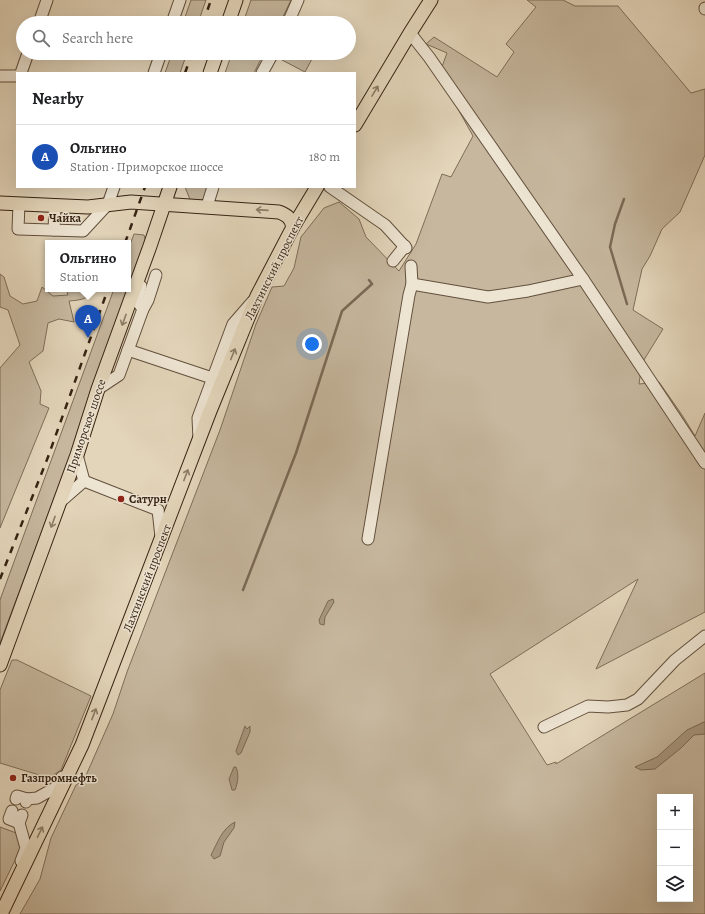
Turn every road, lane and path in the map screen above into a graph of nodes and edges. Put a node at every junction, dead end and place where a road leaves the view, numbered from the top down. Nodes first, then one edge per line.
1 (47, 0) edge
2 (180, 0) edge
3 (236, 0) edge
4 (298, 0) edge
5 (431, 0) edge
6 (41, 16) edge
7 (174, 16) edge
8 (230, 16) edge
9 (291, 16) edge
10 (410, 33) junction
11 (26, 60) edge
12 (159, 60) edge
13 (215, 60) edge
14 (269, 60) edge
15 (21, 72) edge
16 (154, 72) edge
17 (210, 72) edge
18 (263, 72) edge
19 (0, 76) edge
20 (16, 76) edge
21 (356, 123) edge
22 (114, 188) edge
23 (170, 188) edge
24 (213, 188) edge
25 (316, 188) edge
26 (331, 188) edge
27 (0, 203) edge
28 (19, 204) junction
29 (108, 204) junction
30 (164, 204) junction
31 (56, 206) junction
32 (207, 206) junction
33 (293, 227) junction
34 (54, 230) junction
35 (150, 246) junction
36 (393, 261) dead end
37 (411, 266) dead end
38 (156, 275) dead end
39 (583, 279) junction
40 (412, 284) junction
41 (257, 296) junction
42 (143, 309) junction
43 (128, 350) junction
44 (212, 378) junction
45 (98, 389) junction
46 (199, 441) junction
47 (77, 455) junction
48 (705, 463) edge
49 (84, 481) junction
50 (177, 500) junction
51 (61, 501) junction
52 (158, 510) junction
53 (368, 539) dead end
54 (162, 540) junction
55 (705, 636) edge
56 (0, 665) edge
57 (544, 727) dead end
58 (82, 745) junction
59 (23, 800) dead end
60 (12, 817) edge
61 (3, 909) edge

1 - 6 street
2 - 7 street
3 - 8 main road
4 - 9 street
5 - 10 main road
21 -> 10 main road
10 - 39 street
11 - 15 street
12 - 16 street
13 - 17 main road
14 - 18 street
19 - 20 street
22 - 29 street
23 - 30 main road, Приморское шоссе
24 - 32 street
25 - 33 main road, Лахтинский проспект
26 - 36 street
27 - 28 main road
28 - 31 main road
28 - 34 street
29 - 30 main road
29 - 31 main road
29 - 34 street
30 - 32 main road
30 - 35 main road, Приморское шоссе
31 - 34 street
33 -> 32 main road
33 - 41 main road, Лахтинский проспект
35 - 42 street
35 -> 45 main road, Приморское шоссе
37 - 40 street
38 - 42 street
39 - 40 street
39 - 48 street
40 - 53 street
41 - 44 street
46 -> 41 main road, Лахтинский проспект
42 - 43 street
43 - 44 street
43 - 45 street
44 - 46 street
45 - 47 main road, Приморское шоссе
50 -> 46 main road, Лахтинский проспект
47 - 49 street
47 - 51 main road, Приморское шоссе
49 - 51 street
49 - 52 street
50 - 52 street
50 - 54 main road, Лахтинский проспект
51 -> 56 main road, Приморское шоссе
52 - 54 street
58 -> 54 main road, Лахтинский проспект
55 - 57 street
58 - 59 street
61 -> 58 main road, Лахтинский проспект
60 - 61 street

